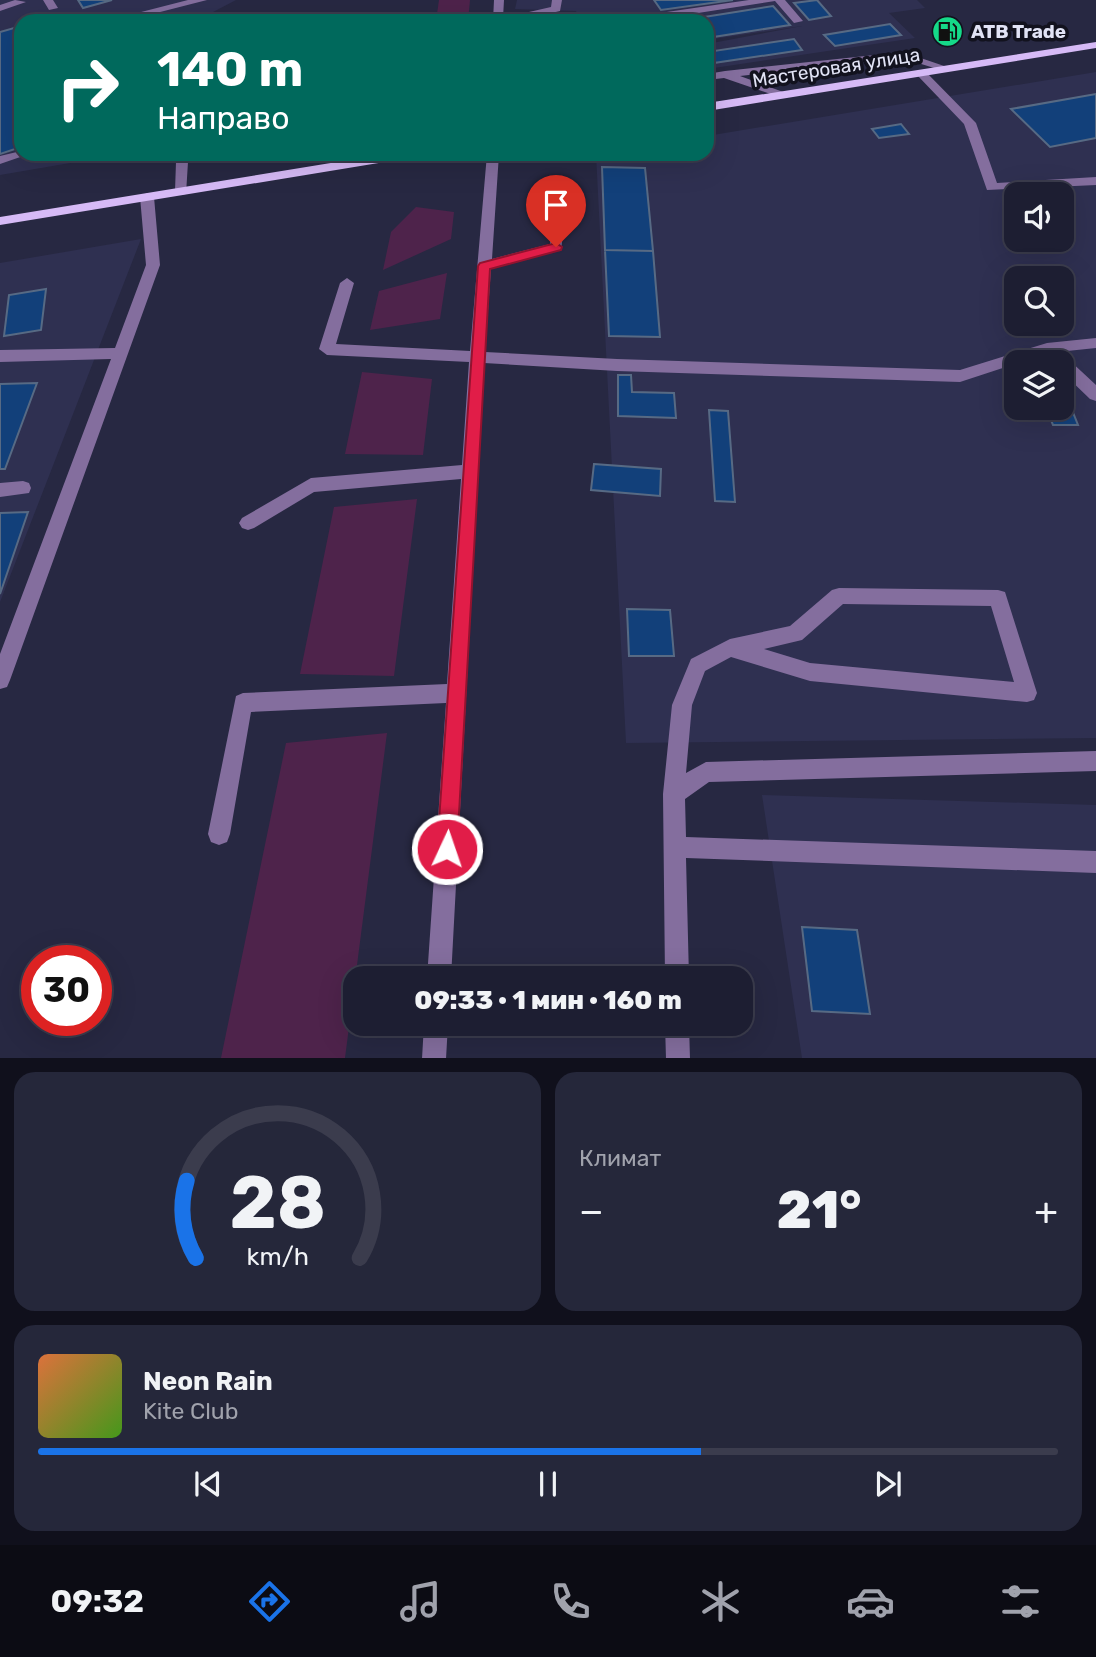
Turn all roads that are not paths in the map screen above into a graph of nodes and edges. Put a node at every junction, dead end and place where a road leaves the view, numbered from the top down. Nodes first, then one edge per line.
1 (20, 0) edge
2 (202, 0) edge
3 (557, 0) edge
4 (770, 0) edge
5 (779, 0) edge
6 (0, 8) edge
7 (141, 14) edge
8 (533, 14) edge
9 (674, 14) edge
10 (798, 21) dead end
11 (1096, 45) edge
12 (947, 69) junction
13 (921, 73) junction
14 (725, 74) junction
15 (714, 75) edge
16 (782, 95) junction
17 (714, 106) edge
18 (181, 161) edge
19 (366, 161) edge
20 (492, 161) edge
21 (1096, 181) edge
22 (564, 182) dead end
23 (181, 191) junction
24 (147, 197) junction
25 (0, 221) edge
26 (484, 266) junction
27 (347, 283) dead end
28 (1096, 342) edge
29 (1047, 348) joint
30 (121, 353) junction
31 (0, 356) edge
32 (477, 356) junction
33 (1074, 374) edge
34 (1096, 396) edge
35 (470, 471) junction
36 (23, 488) dead end
37 (0, 490) edge
38 (248, 523) dead end
39 (730, 648) junction
40 (0, 680) edge
41 (456, 693) junction
42 (1096, 761) edge
43 (674, 794) junction
44 (219, 834) dead end
45 (674, 847) junction
46 (1096, 862) edge
47 (440, 966) edge
48 (677, 966) edge
49 (435, 1036) edge
50 (677, 1036) edge
51 (434, 1058) edge
52 (678, 1058) edge

1 - 6 street
2 - 7 street
3 - 8 street
4 - 9 street
5 - 10 street
11 - 12 main road, Мастеровая улица
12 - 13 main road, Мастеровая улица
12 - 14 street
13 - 16 main road, Мастеровая улица
13 - 21 street
14 - 15 street
14 - 16 street
16 - 17 main road, Мастеровая улица
18 - 23 street
19 - 23 main road
20 - 26 street
22 - 26 street
23 - 24 main road
24 - 25 main road
24 - 30 street
26 - 32 street
27 - 32 street
28 - 29 street
29 - 32 street
30 - 31 street
30 - 40 street
32 - 35 street
33 - 34 street
35 - 38 street
35 - 41 street
36 - 37 street
39 - 39 street
39 - 43 street
41 - 44 street
41 - 47 street
42 - 43 street
43 - 45 street
45 - 46 street
45 - 48 street
49 - 51 street
50 - 52 street

